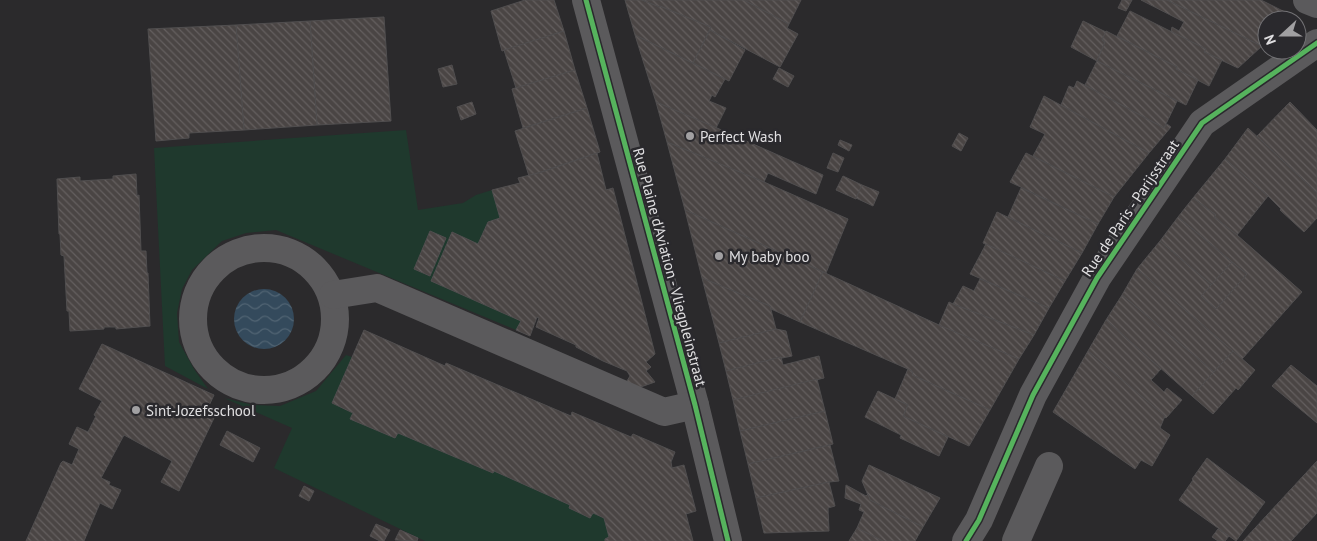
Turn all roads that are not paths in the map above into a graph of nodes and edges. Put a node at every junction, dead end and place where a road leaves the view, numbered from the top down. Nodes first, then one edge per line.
1 (586, 0) edge
2 (1307, 0) edge
3 (1317, 4) edge
4 (1317, 43) edge
5 (333, 296) junction
6 (695, 405) junction
7 (1049, 466) dead end
8 (728, 541) edge
9 (966, 541) edge
10 (1016, 541) edge

1 - 6 street, Rue Plaine d'Aviation - Vliegpleinstraat
2 - 3 street
4 - 9 street, Rue de Paris - Parijsstraat
5 - 5 street
5 - 6 street
6 - 8 street, Rue Plaine d'Aviation - Vliegpleinstraat
7 - 10 street

